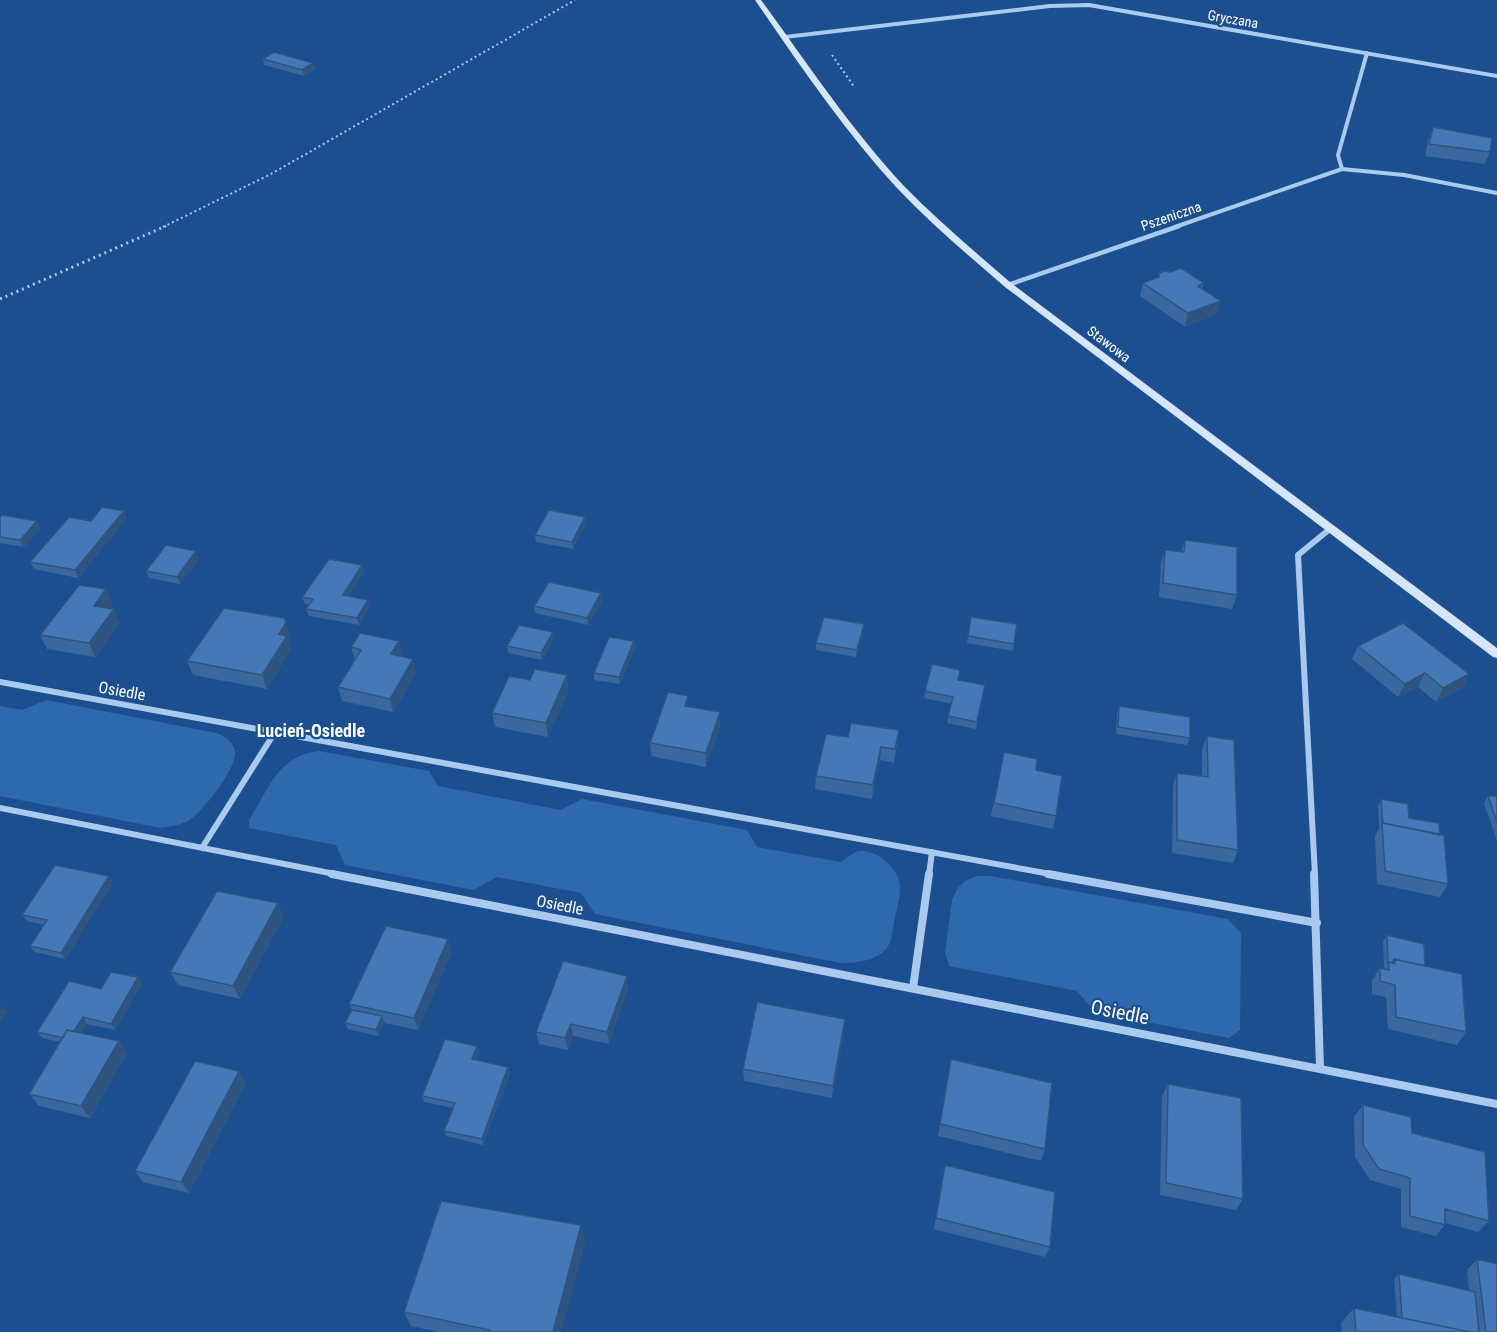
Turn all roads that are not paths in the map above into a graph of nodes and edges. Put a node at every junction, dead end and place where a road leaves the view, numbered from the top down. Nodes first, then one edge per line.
1 (758, 0) edge
2 (785, 37) junction
3 (1368, 53) junction
4 (1497, 76) edge
5 (1342, 169) junction
6 (1497, 193) edge
7 (1008, 285) junction
8 (1331, 528) junction
9 (1497, 654) edge
10 (0, 682) edge
11 (274, 732) junction
12 (0, 808) edge
13 (202, 848) junction
14 (932, 852) junction
15 (1317, 923) junction
16 (913, 988) junction
17 (1320, 1068) junction
18 (1497, 1104) edge

1 - 2 street, Stawowa
2 - 3 street, Gryczana
2 - 7 street, Stawowa
3 - 4 street, Gryczana
3 - 5 street
5 - 6 street, Pszeniczna
5 - 7 street, Pszeniczna
7 - 8 street, Stawowa
8 - 9 street, Stawowa
8 - 15 street
10 - 11 street, Osiedle
11 - 13 street
11 - 14 street, Osiedle
12 - 13 street, Osiedle
13 - 16 street, Osiedle
14 - 15 street, Osiedle
14 - 16 street
15 - 17 street
16 - 17 street, Osiedle
17 - 18 street, Osiedle

